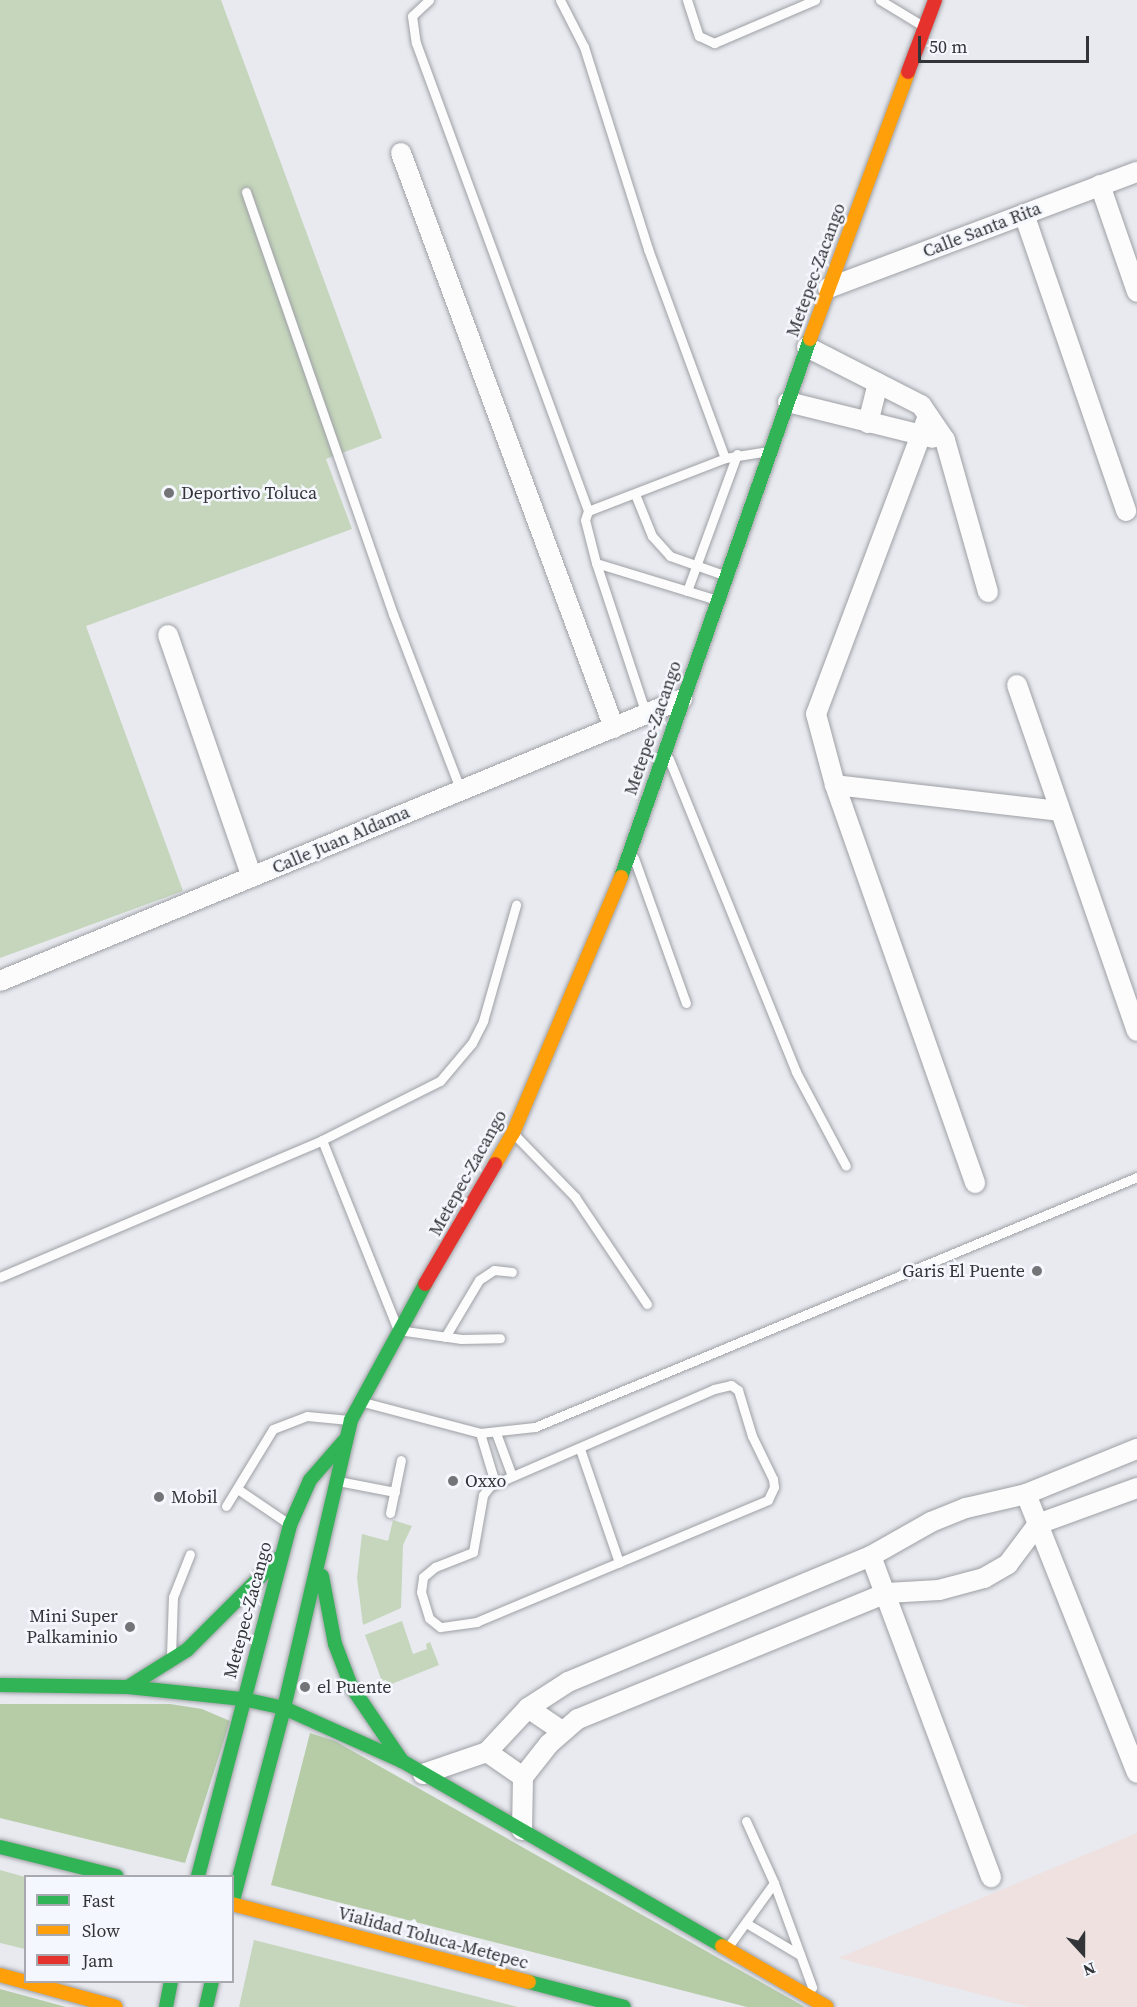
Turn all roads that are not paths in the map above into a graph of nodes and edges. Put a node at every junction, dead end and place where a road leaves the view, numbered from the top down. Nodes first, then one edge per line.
1 (429, 0) edge
2 (560, 0) edge
3 (687, 0) edge
4 (815, 0) edge
5 (879, 0) edge
6 (935, 0) edge
7 (925, 27) junction
8 (401, 153) dead end
9 (1137, 172) edge
10 (1100, 185) junction
11 (246, 192) dead end
12 (1024, 214) junction
13 (828, 288) junction
14 (1137, 291) edge
15 (807, 347) junction
16 (878, 383) junction
17 (788, 402) junction
18 (928, 416) junction
19 (868, 423) junction
20 (921, 435) junction
21 (945, 440) junction
22 (771, 451) junction
23 (736, 454) junction
24 (725, 458) junction
25 (635, 494) junction
26 (588, 511) junction
27 (1126, 511) dead end
28 (596, 563) junction
29 (697, 566) junction
30 (726, 576) junction
31 (687, 591) junction
32 (988, 592) dead end
33 (717, 600) junction
34 (168, 634) dead end
35 (1017, 685) dead end
36 (682, 699) junction
37 (646, 714) junction
38 (614, 728) junction
39 (665, 749) junction
40 (836, 785) junction
41 (461, 790) junction
42 (1059, 811) junction
43 (630, 847) junction
44 (252, 877) junction
45 (516, 906) dead end
46 (0, 981) edge
47 (686, 1003) dead end
48 (1137, 1031) edge
49 (513, 1133) junction
50 (322, 1140) junction
51 (846, 1166) dead end
52 (1137, 1177) edge
53 (975, 1183) dead end
54 (512, 1272) dead end
55 (0, 1277) edge
56 (647, 1304) dead end
57 (398, 1330) junction
58 (445, 1337) junction
59 (500, 1338) dead end
60 (361, 1401) junction
61 (351, 1420) junction
62 (480, 1433) junction
63 (496, 1433) junction
64 (345, 1440) junction
65 (580, 1449) junction
66 (1137, 1449) edge
67 (401, 1460) dead end
68 (512, 1476) junction
69 (336, 1481) junction
70 (495, 1483) junction
71 (1137, 1488) edge
72 (239, 1490) junction
73 (394, 1492) junction
74 (1026, 1494) junction
75 (226, 1506) dead end
76 (390, 1513) dead end
77 (1038, 1524) junction
78 (290, 1525) junction
79 (190, 1554) dead end
80 (871, 1556) junction
81 (280, 1557) junction
82 (320, 1558) junction
83 (620, 1562) junction
84 (887, 1593) junction
85 (172, 1663) junction
86 (0, 1686) edge
87 (128, 1687) junction
88 (243, 1698) junction
89 (284, 1708) junction
90 (528, 1708) junction
91 (562, 1731) junction
92 (487, 1752) junction
93 (402, 1761) junction
94 (1137, 1773) edge
95 (423, 1774) junction
96 (522, 1776) junction
97 (746, 1821) dead end
98 (522, 1830) junction
99 (0, 1847) edge
100 (111, 1875) edge
101 (198, 1875) edge
102 (991, 1877) dead end
103 (774, 1883) junction
104 (234, 1896) edge
105 (234, 1905) edge
106 (746, 1923) junction
107 (727, 1948) junction
108 (800, 1955) junction
109 (0, 1975) edge
110 (24, 1982) edge
111 (28, 1983) edge
112 (171, 1983) edge
113 (212, 1983) edge
114 (822, 2004) edge
115 (116, 2007) edge
116 (166, 2007) edge
117 (206, 2007) edge
118 (624, 2007) edge

1 - 26 lane
2 - 24 lane
3 - 4 lane
5 - 7 lane
6 - 7 main road, Metepec-Zacango
7 - 13 main road, Metepec-Zacango
8 - 38 street
9 - 10 street, Calle Santa Rita
10 - 12 street, Calle Santa Rita
10 - 14 street
11 - 41 lane
12 - 13 street, Calle Santa Rita
12 - 27 street
13 - 15 main road, Metepec-Zacango
15 - 16 street
15 - 17 main road, Metepec-Zacango
16 - 18 street
16 - 19 street
17 - 19 street
17 - 22 main road, Metepec-Zacango
18 - 20 street
18 - 21 street
19 - 20 street
20 - 21 street
20 - 40 street
21 - 32 street
22 - 23 lane
22 - 30 main road, Metepec-Zacango
23 - 24 lane
23 - 29 lane
24 - 25 lane
25 - 26 lane
25 - 29 lane
26 - 28 lane
28 - 31 lane
28 - 37 lane
29 - 30 lane
29 - 31 lane
30 - 33 main road, Metepec-Zacango
31 - 33 lane
33 - 36 main road, Metepec-Zacango
34 - 44 street
35 - 42 street
36 - 37 street, Calle Juan Aldama
36 - 39 main road, Metepec-Zacango
37 - 38 street, Calle Juan Aldama
38 - 41 street, Calle Juan Aldama
39 - 43 main road, Metepec-Zacango
39 - 51 lane
40 - 42 street
40 - 53 street
41 - 44 street, Calle Juan Aldama
42 - 48 street
43 - 47 lane
43 - 49 main road, Metepec-Zacango
44 - 46 street, Calle Juan Aldama
45 - 50 lane
49 - 56 lane
49 - 57 main road, Metepec-Zacango
50 - 55 lane
50 - 57 lane
52 - 63 lane
54 - 58 lane
57 - 58 lane
57 - 60 main road, Metepec-Zacango
58 - 59 lane
60 - 61 main road, Metepec-Zacango
60 - 62 lane
61 - 64 main road, Metepec-Zacango
61 - 72 lane
62 - 63 lane
62 - 70 lane
63 - 68 lane
64 - 69 main road, Metepec-Zacango
64 - 78 main road, Metepec-Zacango
65 - 68 lane
65 - 83 lane
65 - 83 lane
66 - 74 street
67 - 73 lane
68 - 70 lane
69 - 73 lane
69 - 82 main road, Metepec-Zacango
70 - 83 lane
71 - 77 street
72 - 75 lane
72 - 78 lane
73 - 76 lane
74 - 77 street
74 - 80 street
77 - 84 street
77 - 94 street
78 - 81 main road, Metepec-Zacango
79 - 85 lane
80 - 84 street
80 - 90 street
81 - 85 main road
81 - 88 main road, Metepec-Zacango
82 - 89 main road, Metepec-Zacango
82 - 93 main road
84 - 91 street
84 - 102 street
85 - 87 main road
86 - 87 main road
87 - 88 main road
88 - 89 main road
88 - 101 main road, Metepec-Zacango
89 - 93 main road
89 - 104 main road, Metepec-Zacango
90 - 91 street
90 - 92 street
91 - 96 street
92 - 95 street
92 - 96 street
93 - 95 main road
95 - 98 main road
96 - 98 street
97 - 103 lane
98 - 107 main road
99 - 100 main road
103 - 106 lane
103 - 108 lane
105 - 118 main road, Vialidad Toluca-Metepec
106 - 107 lane
106 - 108 lane
107 - 114 main road
108 - 114 lane
109 - 110 main road
111 - 115 main road
112 - 116 main road
113 - 117 main road

